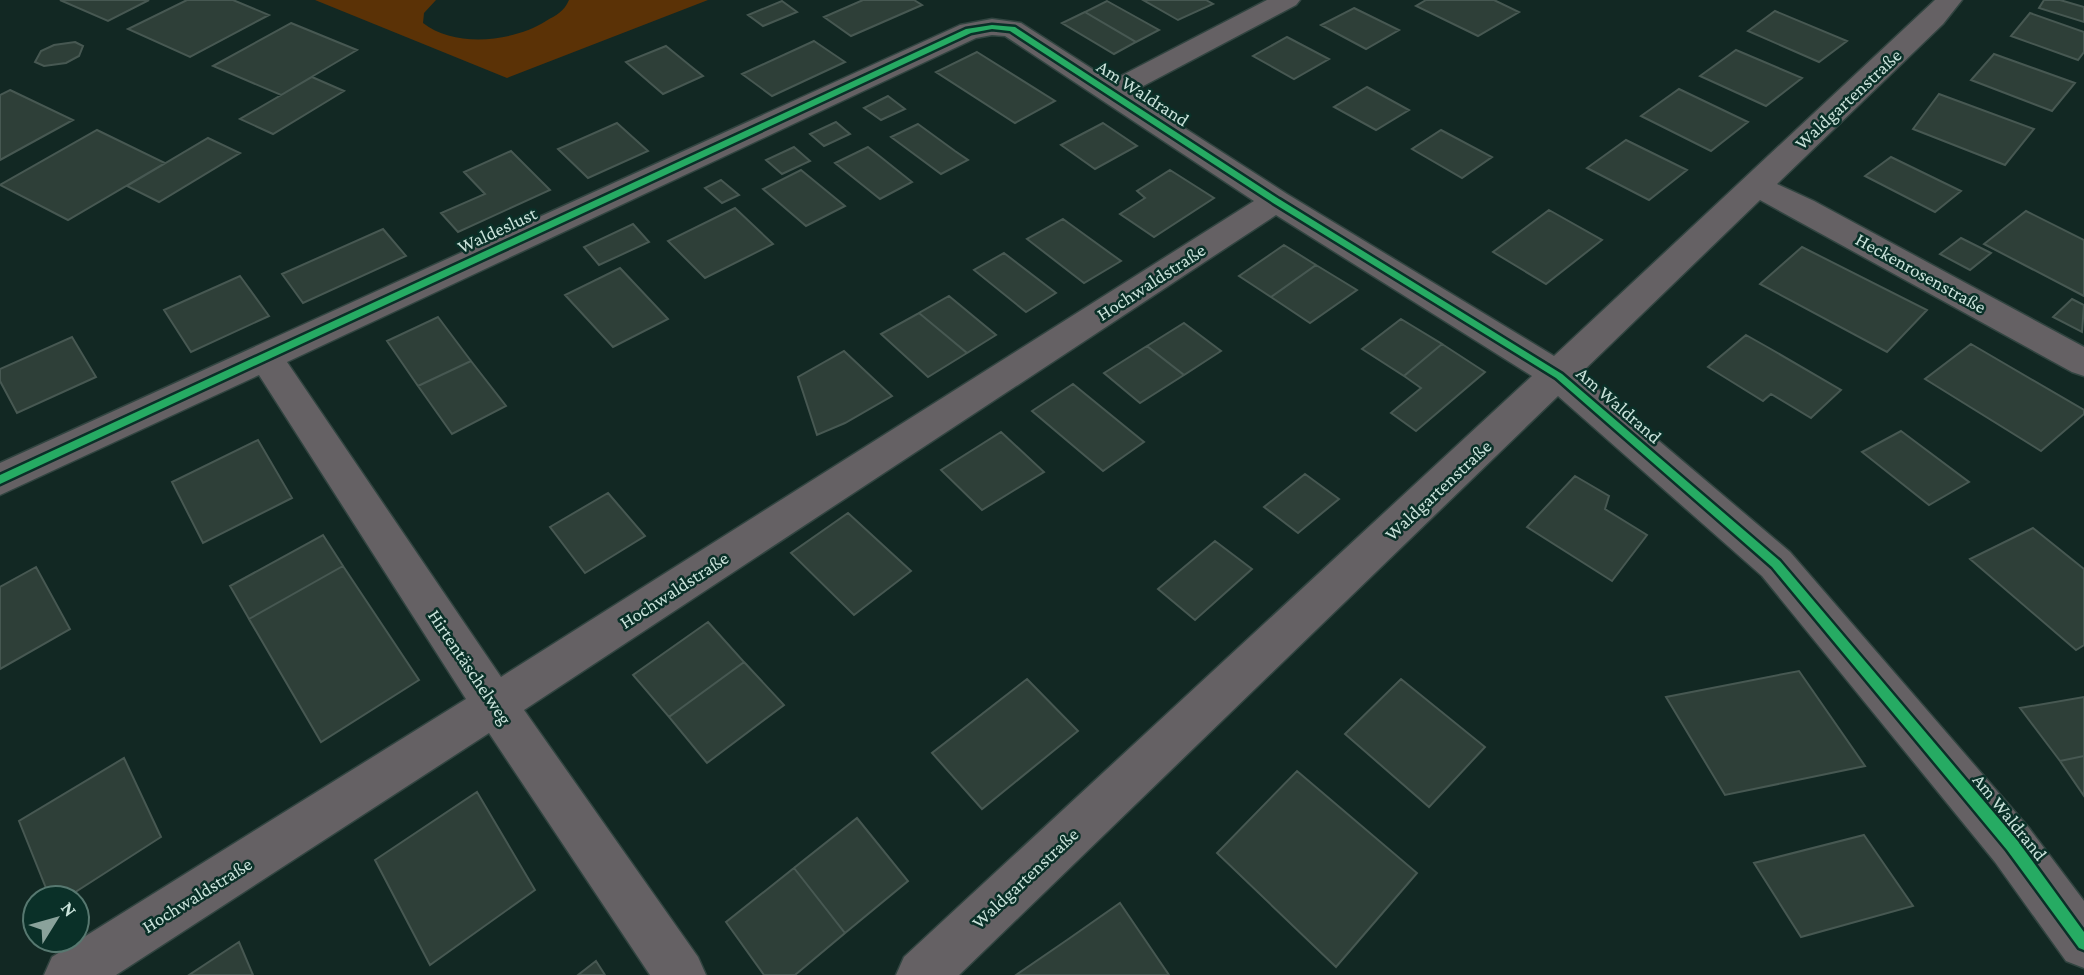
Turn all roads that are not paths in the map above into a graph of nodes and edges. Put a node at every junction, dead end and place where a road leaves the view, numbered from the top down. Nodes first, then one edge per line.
1 (1287, 0) edge
2 (1949, 0) edge
3 (1012, 29) joint
4 (1110, 93) junction
5 (1755, 186) junction
6 (1276, 201) junction
7 (265, 356) junction
8 (2084, 363) edge
9 (1559, 376) junction
10 (0, 480) edge
11 (495, 705) junction
12 (2084, 943) edge
13 (70, 975) edge
14 (680, 975) edge
15 (922, 975) edge

1 - 4 street
2 - 5 street, Waldgartenstraße
3 - 4 street, Am Waldrand
3 - 7 street, Waldeslust
4 - 6 street, Am Waldrand
5 - 8 street, Heckenrosenstraße
5 - 9 street, Waldgartenstraße
6 - 9 street, Am Waldrand
6 - 11 street, Hochwaldstraße
7 - 10 street, Waldeslust
7 - 11 street, Hirtentäschelweg
9 - 12 street, Am Waldrand
9 - 15 street, Waldgartenstraße
11 - 13 street, Hochwaldstraße
11 - 14 street, Hirtentäschelweg

